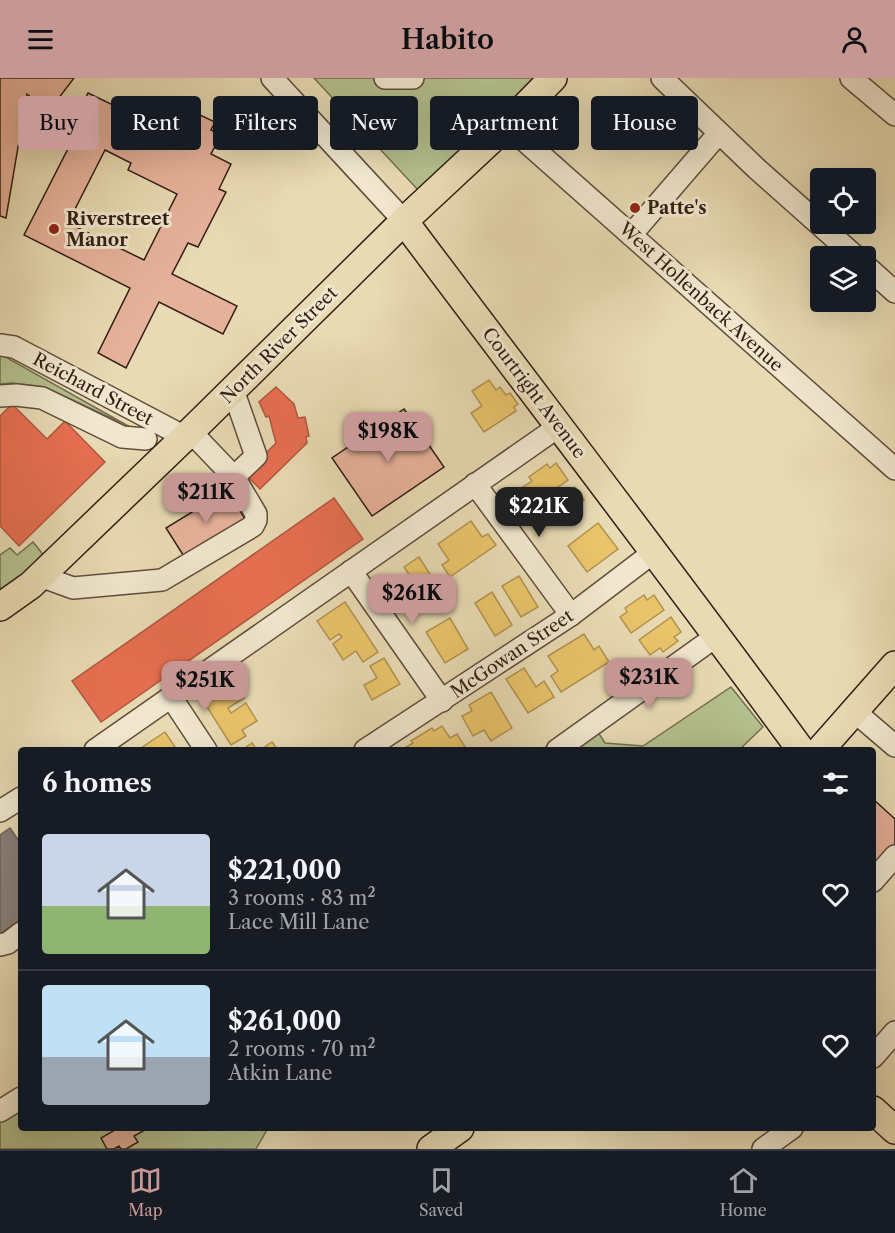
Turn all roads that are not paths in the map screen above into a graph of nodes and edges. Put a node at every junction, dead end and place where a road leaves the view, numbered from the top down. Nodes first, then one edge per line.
1 (273, 78) edge
2 (385, 78) edge
3 (413, 78) edge
4 (662, 78) edge
5 (851, 78) edge
6 (551, 79) edge
7 (535, 96) edge
8 (895, 116) edge
9 (720, 133) junction
10 (480, 150) edge
11 (535, 150) edge
12 (404, 221) junction
13 (631, 235) junction
14 (844, 246) edge
15 (876, 275) edge
16 (895, 292) edge
17 (0, 345) edge
18 (233, 390) junction
19 (0, 396) edge
20 (558, 427) junction
21 (188, 434) junction
22 (154, 440) junction
23 (895, 469) edge
24 (234, 477) junction
25 (475, 484) junction
26 (654, 552) junction
27 (351, 571) junction
28 (40, 576) junction
29 (0, 607) edge
30 (571, 615) junction
31 (718, 635) junction
32 (895, 664) edge
33 (171, 697) junction
34 (442, 701) junction
35 (854, 711) junction
36 (895, 746) edge
37 (100, 747) edge
38 (204, 747) edge
39 (370, 747) edge
40 (561, 747) edge
41 (799, 747) edge
42 (823, 747) edge
43 (18, 800) edge
44 (0, 811) edge
45 (895, 856) edge
46 (876, 878) edge
47 (18, 935) edge
48 (0, 945) edge
49 (895, 1032) edge
50 (876, 1054) edge
51 (18, 1100) edge
52 (0, 1111) edge
53 (876, 1113) edge
54 (895, 1130) edge
55 (456, 1131) edge
56 (788, 1131) edge
57 (431, 1149) edge
58 (763, 1149) edge

1 - 12 street, Courtright Avenue
2 - 3 street
4 - 9 street
5 - 8 street
6 - 7 main road, North River Street
9 - 13 street
9 - 14 street
10 - 12 main road, North River Street
11 - 13 street, West Hollenback Avenue
12 - 18 main road, North River Street
12 - 20 main road, Courtright Avenue
13 - 23 street, West Hollenback Avenue
15 - 16 street
17 - 22 street, Reichard Street
18 - 21 main road, North River Street
18 - 24 street
19 - 22 street
20 - 25 street
20 - 26 main road, Courtright Avenue
21 - 22 main road, North River Street
21 - 24 street
22 - 28 main road, North River Street
24 - 28 street
25 - 27 street
25 - 30 street
26 - 30 street, McGowan Street
26 - 31 main road, Courtright Avenue
27 - 33 street
27 - 34 street
28 - 29 main road, North River Street
30 - 34 street, McGowan Street
31 - 40 street
31 - 41 main road, Courtright Avenue
32 - 35 main road
33 - 37 street
33 - 38 street
34 - 39 street, McGowan Street
35 - 36 street
35 - 42 main road
43 - 44 street
45 - 46 street
47 - 48 street
49 - 50 street
51 - 52 street
53 - 54 main road
55 - 57 main road
56 - 58 street

